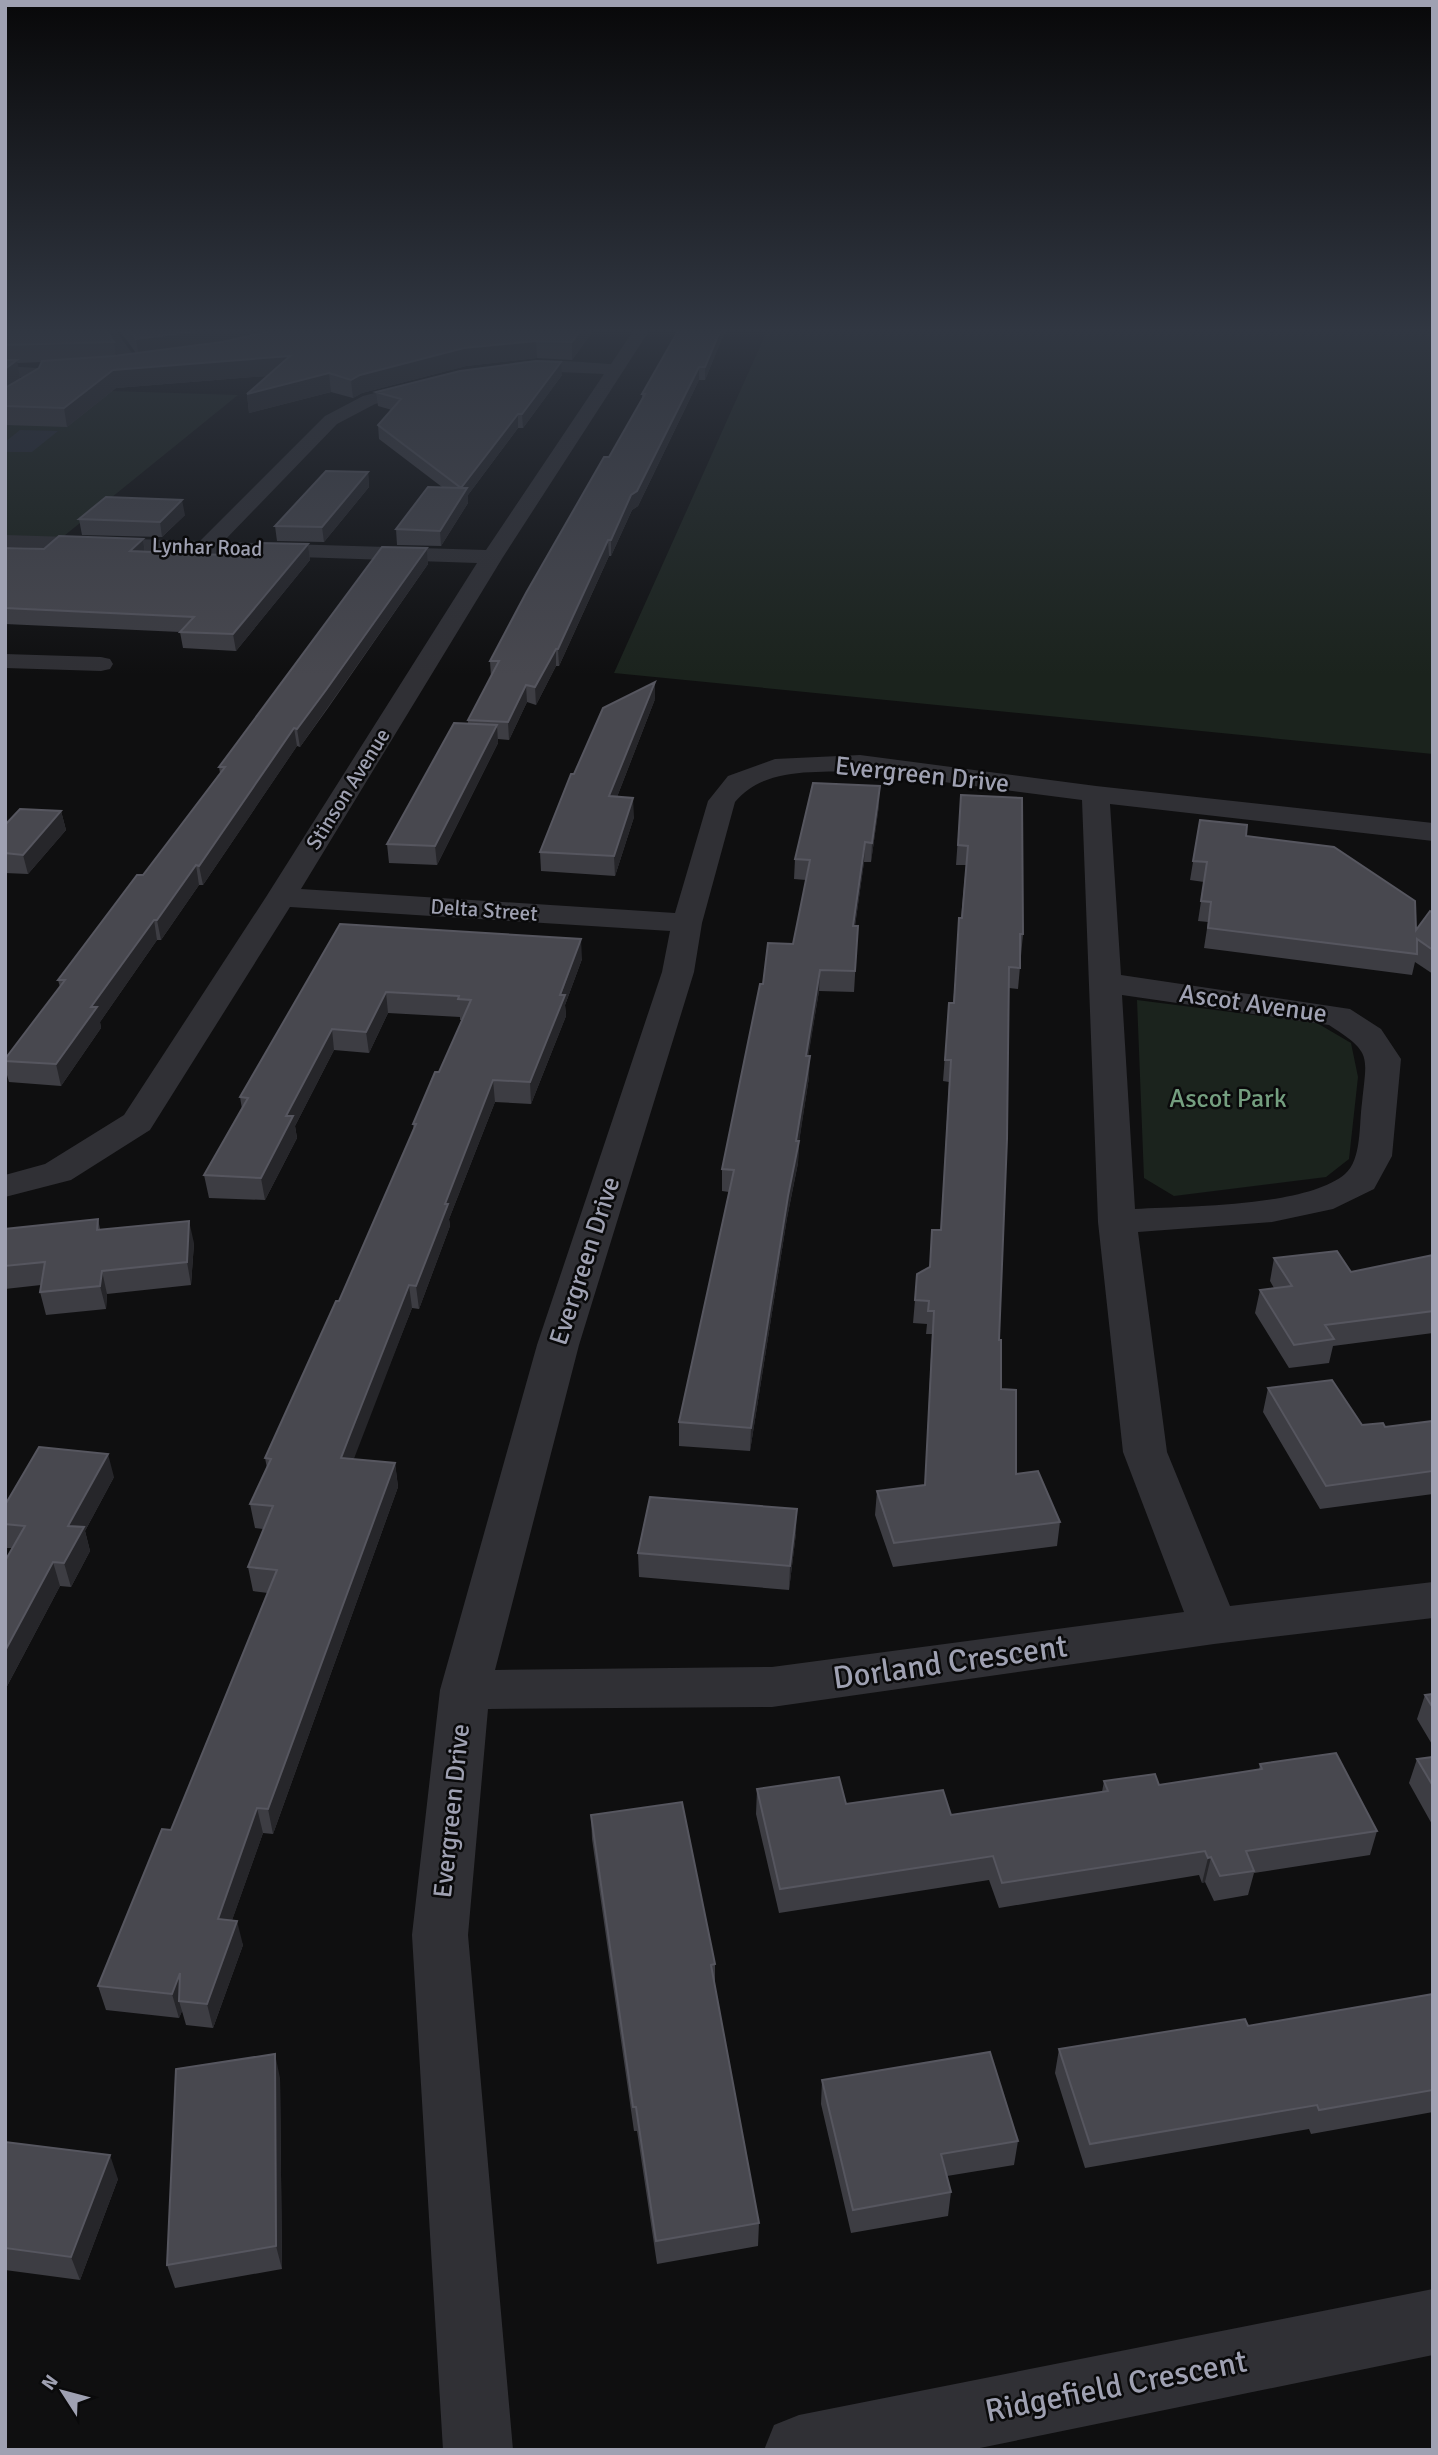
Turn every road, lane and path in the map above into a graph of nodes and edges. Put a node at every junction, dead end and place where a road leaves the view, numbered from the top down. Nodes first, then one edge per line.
1 (306, 446) edge
2 (565, 446) edge
3 (5, 541) edge
4 (207, 546) junction
5 (492, 557) junction
6 (5, 661) edge
7 (101, 664) dead end
8 (1096, 794) junction
9 (1433, 832) edge
10 (281, 897) junction
11 (687, 923) junction
12 (1107, 983) junction
13 (5, 1186) edge
14 (1118, 1222) junction
15 (1433, 1600) edge
16 (1214, 1626) junction
17 (465, 1690) junction
18 (1433, 2322) edge
19 (478, 2450) edge
20 (799, 2450) edge

1 - 4 street
2 - 5 street, Stinson Avenue
3 - 4 street, Lynhar Road
4 - 5 street, Lynhar Road
5 - 10 street, Stinson Avenue
6 - 7 street
8 - 9 street, Evergreen Drive
8 - 11 street, Evergreen Drive
8 - 12 street
10 - 11 street, Delta Street
10 - 13 street, Stinson Avenue
11 - 17 street, Evergreen Drive
12 - 14 street
12 - 14 street, Ascot Avenue
14 - 16 street
15 - 16 street, Dorland Crescent
16 - 17 street, Dorland Crescent
17 - 19 street, Evergreen Drive
18 - 20 street, Ridgefield Crescent

